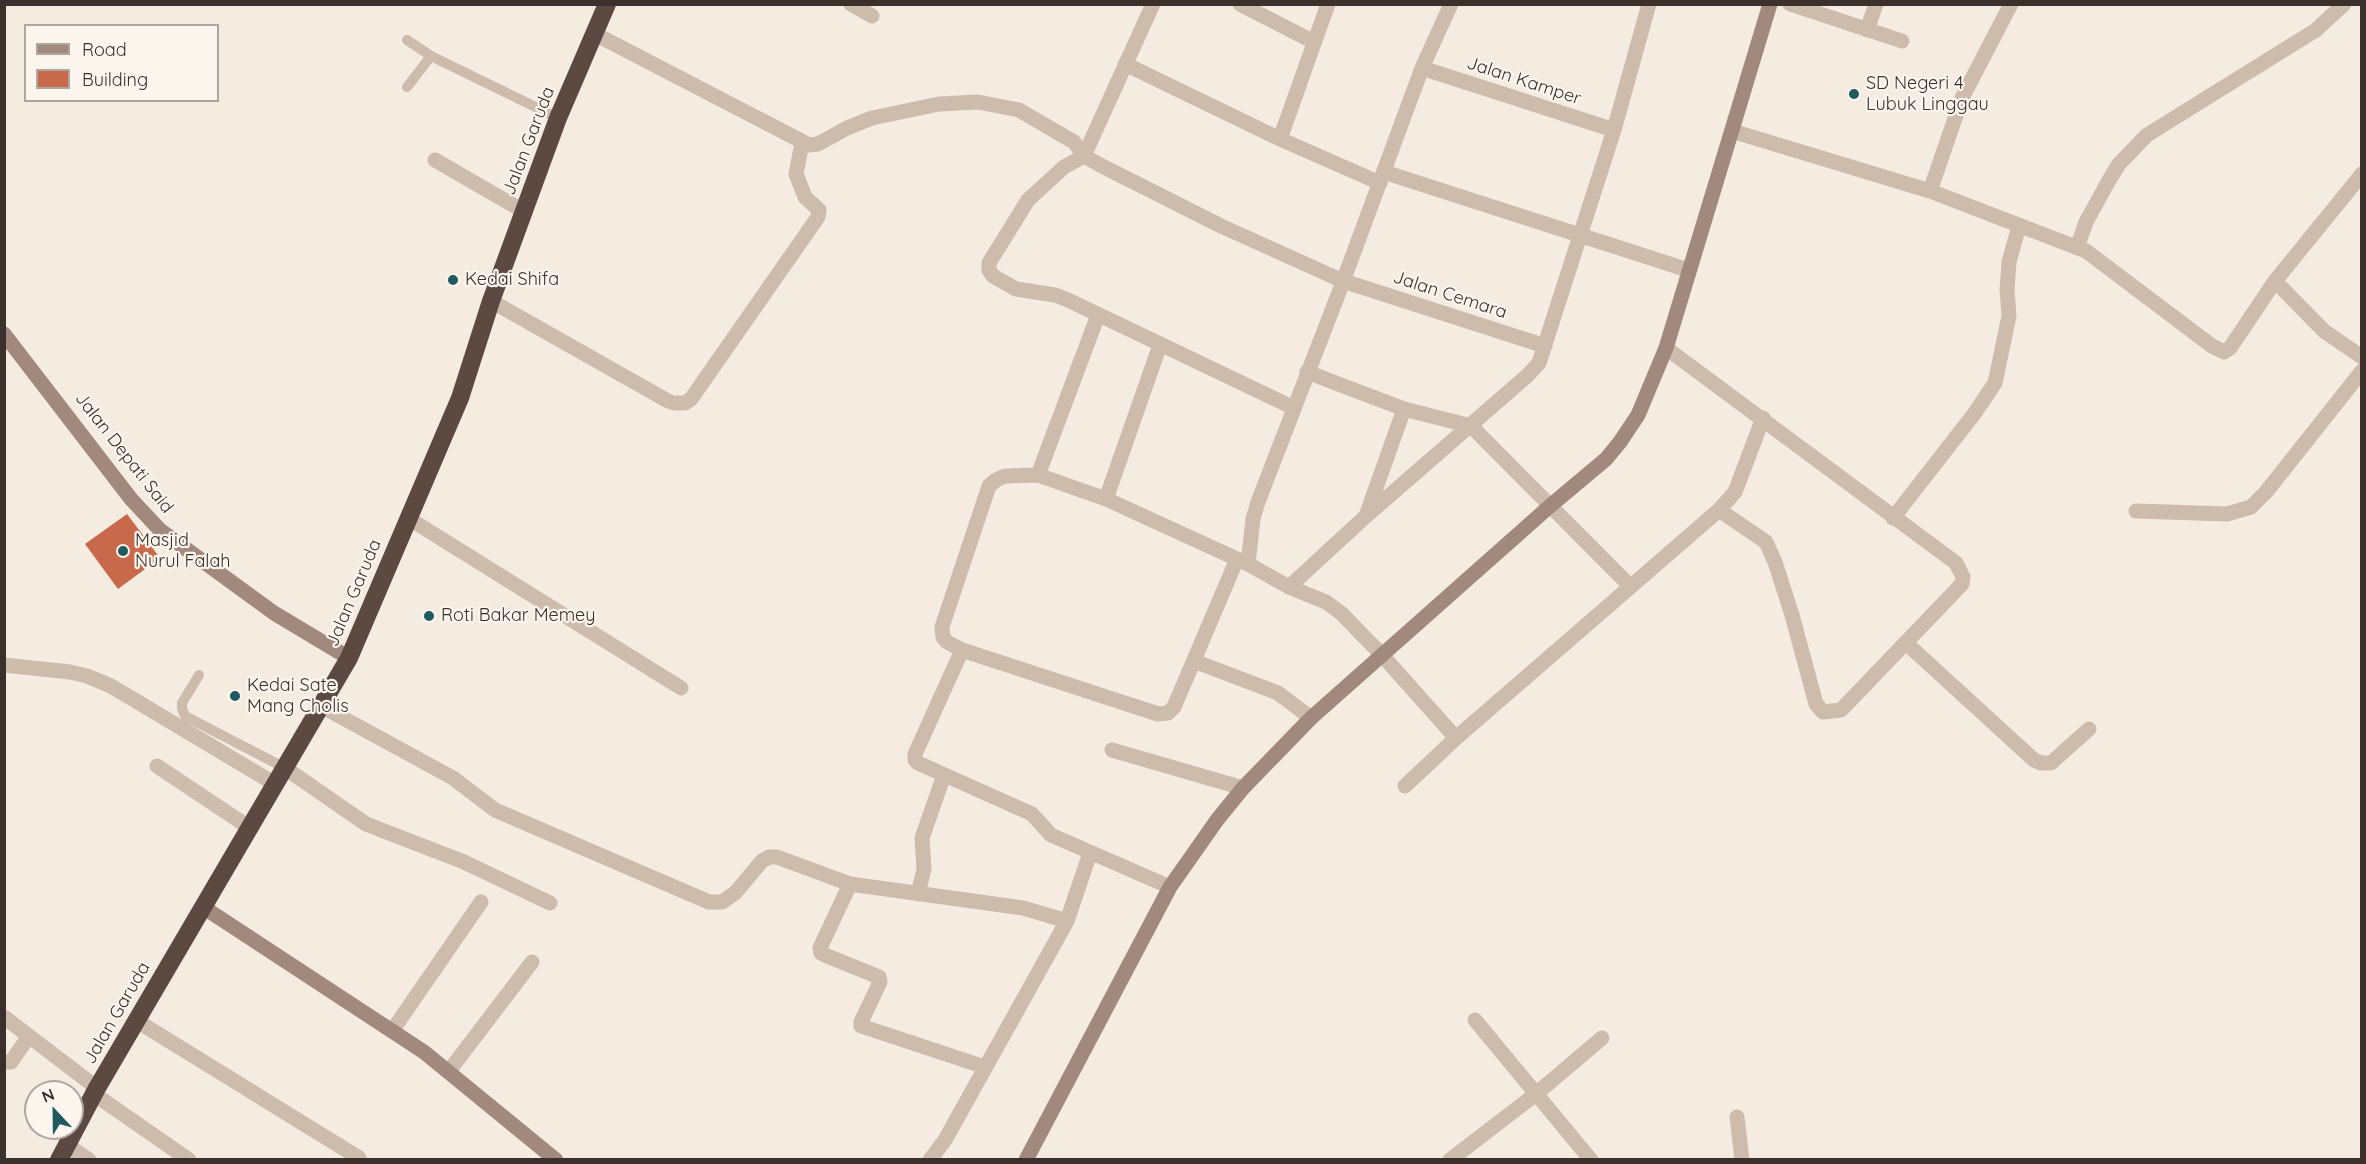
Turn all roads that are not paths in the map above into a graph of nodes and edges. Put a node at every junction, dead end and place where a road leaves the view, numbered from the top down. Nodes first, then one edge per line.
1 (608, 4) edge
2 (851, 4) edge
3 (1153, 4) edge
4 (1240, 4) edge
5 (1328, 4) edge
6 (1451, 4) edge
7 (1649, 4) edge
8 (1770, 4) edge
9 (1790, 4) edge
10 (1876, 4) edge
11 (2011, 4) edge
12 (2344, 4) edge
13 (872, 16) dead end
14 (1867, 30) junction
15 (595, 34) junction
16 (407, 40) dead end
17 (1902, 41) dead end
18 (1314, 42) junction
19 (431, 56) junction
20 (1125, 64) junction
21 (1422, 68) junction
22 (407, 87) dead end
23 (558, 118) junction
24 (1614, 130) junction
25 (1732, 131) junction
26 (1280, 139) junction
27 (802, 143) junction
28 (1084, 156) junction
29 (435, 160) dead end
30 (2361, 174) edge
31 (1382, 177) junction
32 (1930, 191) junction
33 (525, 212) junction
34 (2019, 226) junction
35 (1581, 236) junction
36 (2077, 248) junction
37 (1688, 270) junction
38 (1343, 281) junction
39 (2275, 281) junction
40 (491, 301) junction
41 (1098, 315) junction
42 (4, 334) edge
43 (1160, 345) junction
44 (1545, 346) junction
45 (1666, 348) junction
46 (2360, 356) edge
47 (2361, 371) edge
48 (1307, 372) junction
49 (1294, 408) junction
50 (1404, 409) junction
51 (1763, 418) junction
52 (1471, 426) junction
53 (1038, 475) junction
54 (1106, 499) junction
55 (1550, 506) junction
56 (1719, 510) junction
57 (2136, 512) dead end
58 (1366, 516) junction
59 (408, 518) junction
60 (1893, 518) junction
61 (1243, 561) junction
62 (1630, 586) junction
63 (1289, 587) junction
64 (1906, 643) junction
65 (962, 650) junction
66 (1382, 655) junction
67 (349, 658) junction
68 (1194, 661) junction
69 (4, 665) edge
70 (199, 675) dead end
71 (681, 688) dead end
72 (321, 706) junction
73 (1311, 718) junction
74 (2089, 729) dead end
75 (1456, 738) junction
76 (1112, 750) dead end
77 (157, 766) dead end
78 (285, 768) junction
79 (944, 775) junction
80 (275, 784) junction
81 (1406, 786) dead end
82 (1243, 788) junction
83 (250, 828) junction
84 (1090, 853) junction
85 (850, 884) junction
86 (1170, 887) junction
87 (918, 894) junction
88 (482, 902) dead end
89 (550, 903) dead end
90 (203, 907) junction
91 (1067, 921) junction
92 (532, 963) dead end
93 (4, 1017) edge
94 (1475, 1020) dead end
95 (137, 1021) junction
96 (392, 1031) junction
97 (29, 1036) junction
98 (1602, 1038) dead end
99 (4, 1062) edge
100 (985, 1067) junction
101 (449, 1071) junction
102 (95, 1091) junction
103 (1536, 1094) junction
104 (1737, 1118) dead end
105 (63, 1152) edge
106 (359, 1158) dead end
107 (89, 1160) edge
108 (189, 1160) edge
109 (556, 1160) edge
110 (930, 1160) edge
111 (1026, 1160) edge
112 (1450, 1160) edge
113 (1591, 1160) edge
114 (1742, 1160) edge

1 - 15 highway, Jalan Garuda
2 - 13 street
3 - 20 street
4 - 18 street
5 - 18 street
6 - 21 street
7 - 24 street
8 - 25 street
9 - 14 street
10 - 14 street
11 - 32 street
12 - 36 street
14 - 17 street
15 - 23 highway, Jalan Garuda
15 - 27 street
16 - 19 lane
18 - 26 street
19 - 22 lane
19 - 23 lane
20 - 26 street
20 - 28 street
21 - 24 street, Jalan Kamper
21 - 31 street
23 - 33 highway, Jalan Garuda
24 - 35 street
25 - 32 street
25 - 37 street
26 - 31 street
27 - 28 street, Jalan Cemara
27 - 40 street
28 - 38 street, Jalan Cemara
28 - 41 street
29 - 33 street
30 - 39 street
31 - 35 street
31 - 38 street
32 - 34 street
33 - 40 highway, Jalan Garuda
34 - 36 street
34 - 60 street
35 - 37 street
35 - 44 street
36 - 39 street
37 - 45 street
38 - 44 street, Jalan Cemara
38 - 48 street
39 - 46 street
40 - 59 highway, Jalan Garuda
41 - 43 street
41 - 53 street
42 - 67 street, Jalan Depati Said
43 - 49 street
43 - 54 street
44 - 52 street
45 - 51 street
45 - 55 street
47 - 57 street
48 - 49 street
48 - 50 street
49 - 61 street
50 - 52 street
50 - 58 street
51 - 56 street
51 - 60 street
52 - 55 street
52 - 58 street
53 - 54 street
53 - 65 street
54 - 61 street
55 - 62 street
55 - 66 street
56 - 62 street
56 - 64 street
58 - 63 street
59 - 67 highway, Jalan Garuda
59 - 71 street
60 - 64 street
61 - 63 street
61 - 68 street
62 - 75 street
63 - 66 street
64 - 74 street
65 - 68 street
65 - 79 street
66 - 73 street
66 - 75 street
67 - 72 highway, Jalan Garuda
68 - 73 street
69 - 80 street
70 - 78 lane
72 - 78 highway, Jalan Garuda
72 - 85 street
73 - 82 street
75 - 81 street
76 - 82 street
77 - 83 street
78 - 80 highway, Jalan Garuda
78 - 89 street
79 - 84 street
79 - 87 street
80 - 83 highway, Jalan Garuda
82 - 86 street
83 - 90 highway, Jalan Garuda
84 - 86 street
84 - 91 street
85 - 87 street
85 - 100 street
86 - 111 street
87 - 91 street
88 - 96 street
90 - 95 highway, Jalan Garuda
90 - 96 street
91 - 100 street
92 - 101 street
93 - 97 street
94 - 103 street
95 - 102 highway, Jalan Garuda
95 - 106 street
96 - 101 street
97 - 99 street
97 - 102 street
98 - 103 street
100 - 110 street
101 - 109 street
102 - 105 highway, Jalan Garuda
102 - 108 street
103 - 112 street
103 - 113 street
104 - 114 street
105 - 107 street

